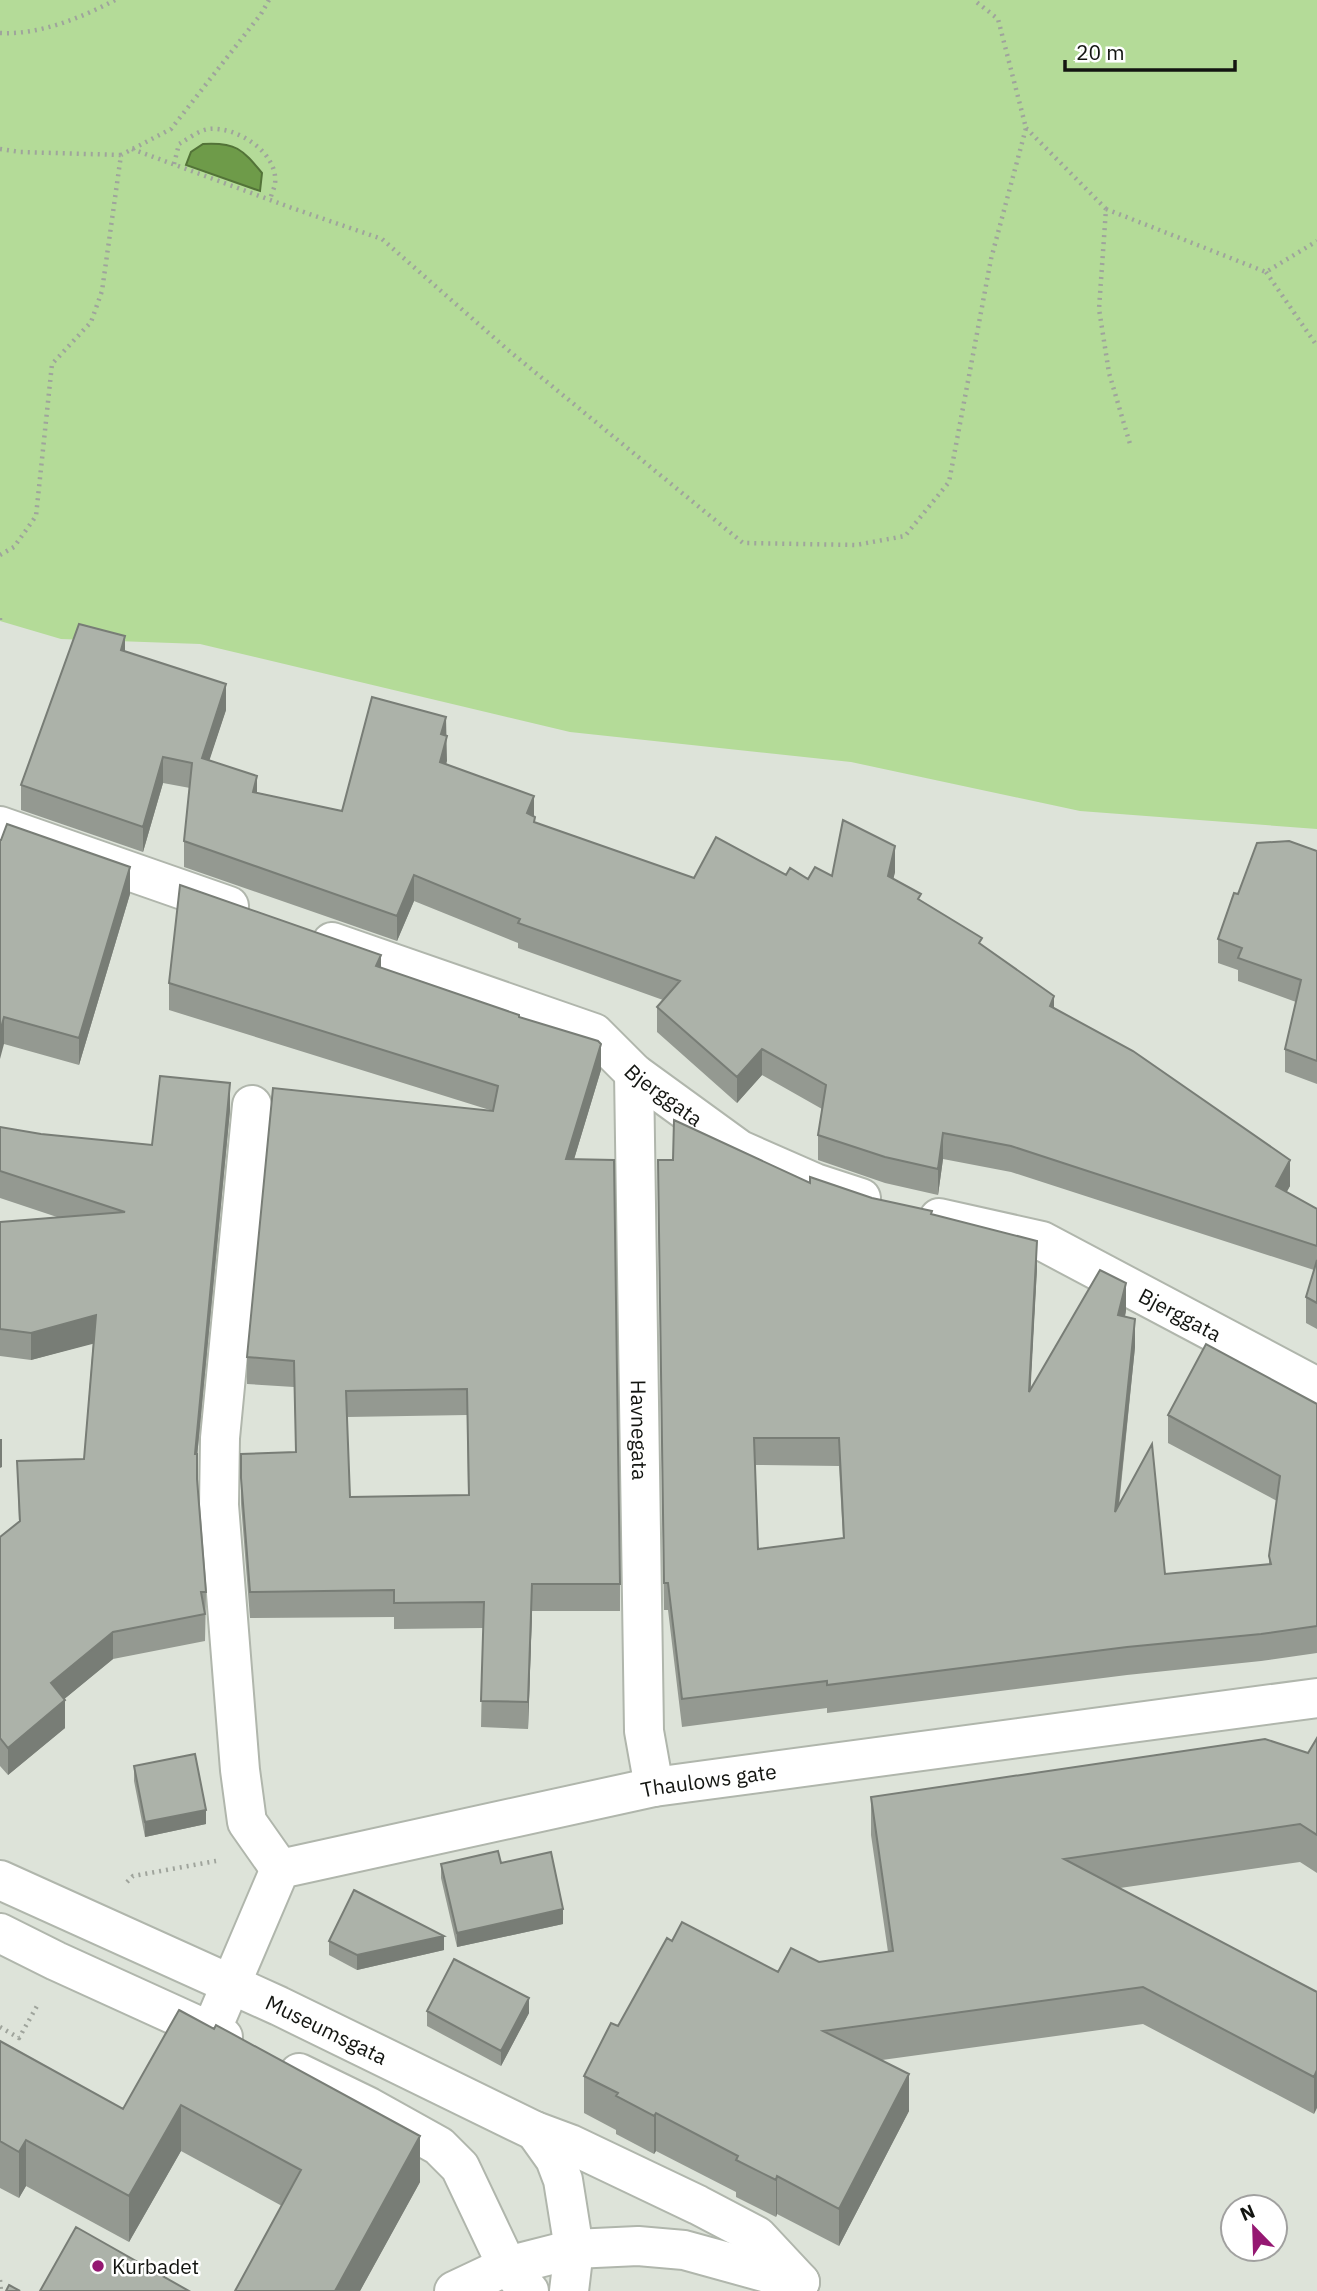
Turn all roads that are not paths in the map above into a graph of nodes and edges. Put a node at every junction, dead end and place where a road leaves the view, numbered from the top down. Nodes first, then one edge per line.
1 (0, 826) edge
2 (264, 918) edge
3 (304, 932) edge
4 (634, 1073) junction
5 (252, 1105) dead end
6 (1317, 1387) edge
7 (1317, 1698) edge
8 (654, 1787) junction
9 (280, 1869) junction
10 (0, 1880) edge
11 (0, 1933) edge
12 (231, 1984) junction
13 (211, 2031) junction
14 (535, 2131) junction
15 (575, 2249) junction
16 (518, 2278) edge
17 (808, 2287) edge
18 (454, 2291) edge
19 (569, 2291) edge

1 - 2 street
3 - 4 street, Bjerggata
4 - 6 street, Bjerggata
4 - 8 street, Havnegata
5 - 9 street
7 - 8 street, Thaulows gate
8 - 9 street, Thaulows gate
9 - 12 street
10 - 12 street, Museumsgata
11 - 13 street
12 - 13 street
12 - 14 street, Museumsgata
13 - 16 street
14 - 15 street, Museumsgata
14 - 17 street
15 - 16 street
15 - 17 street
15 - 19 street, Museumsgata
16 - 18 street

